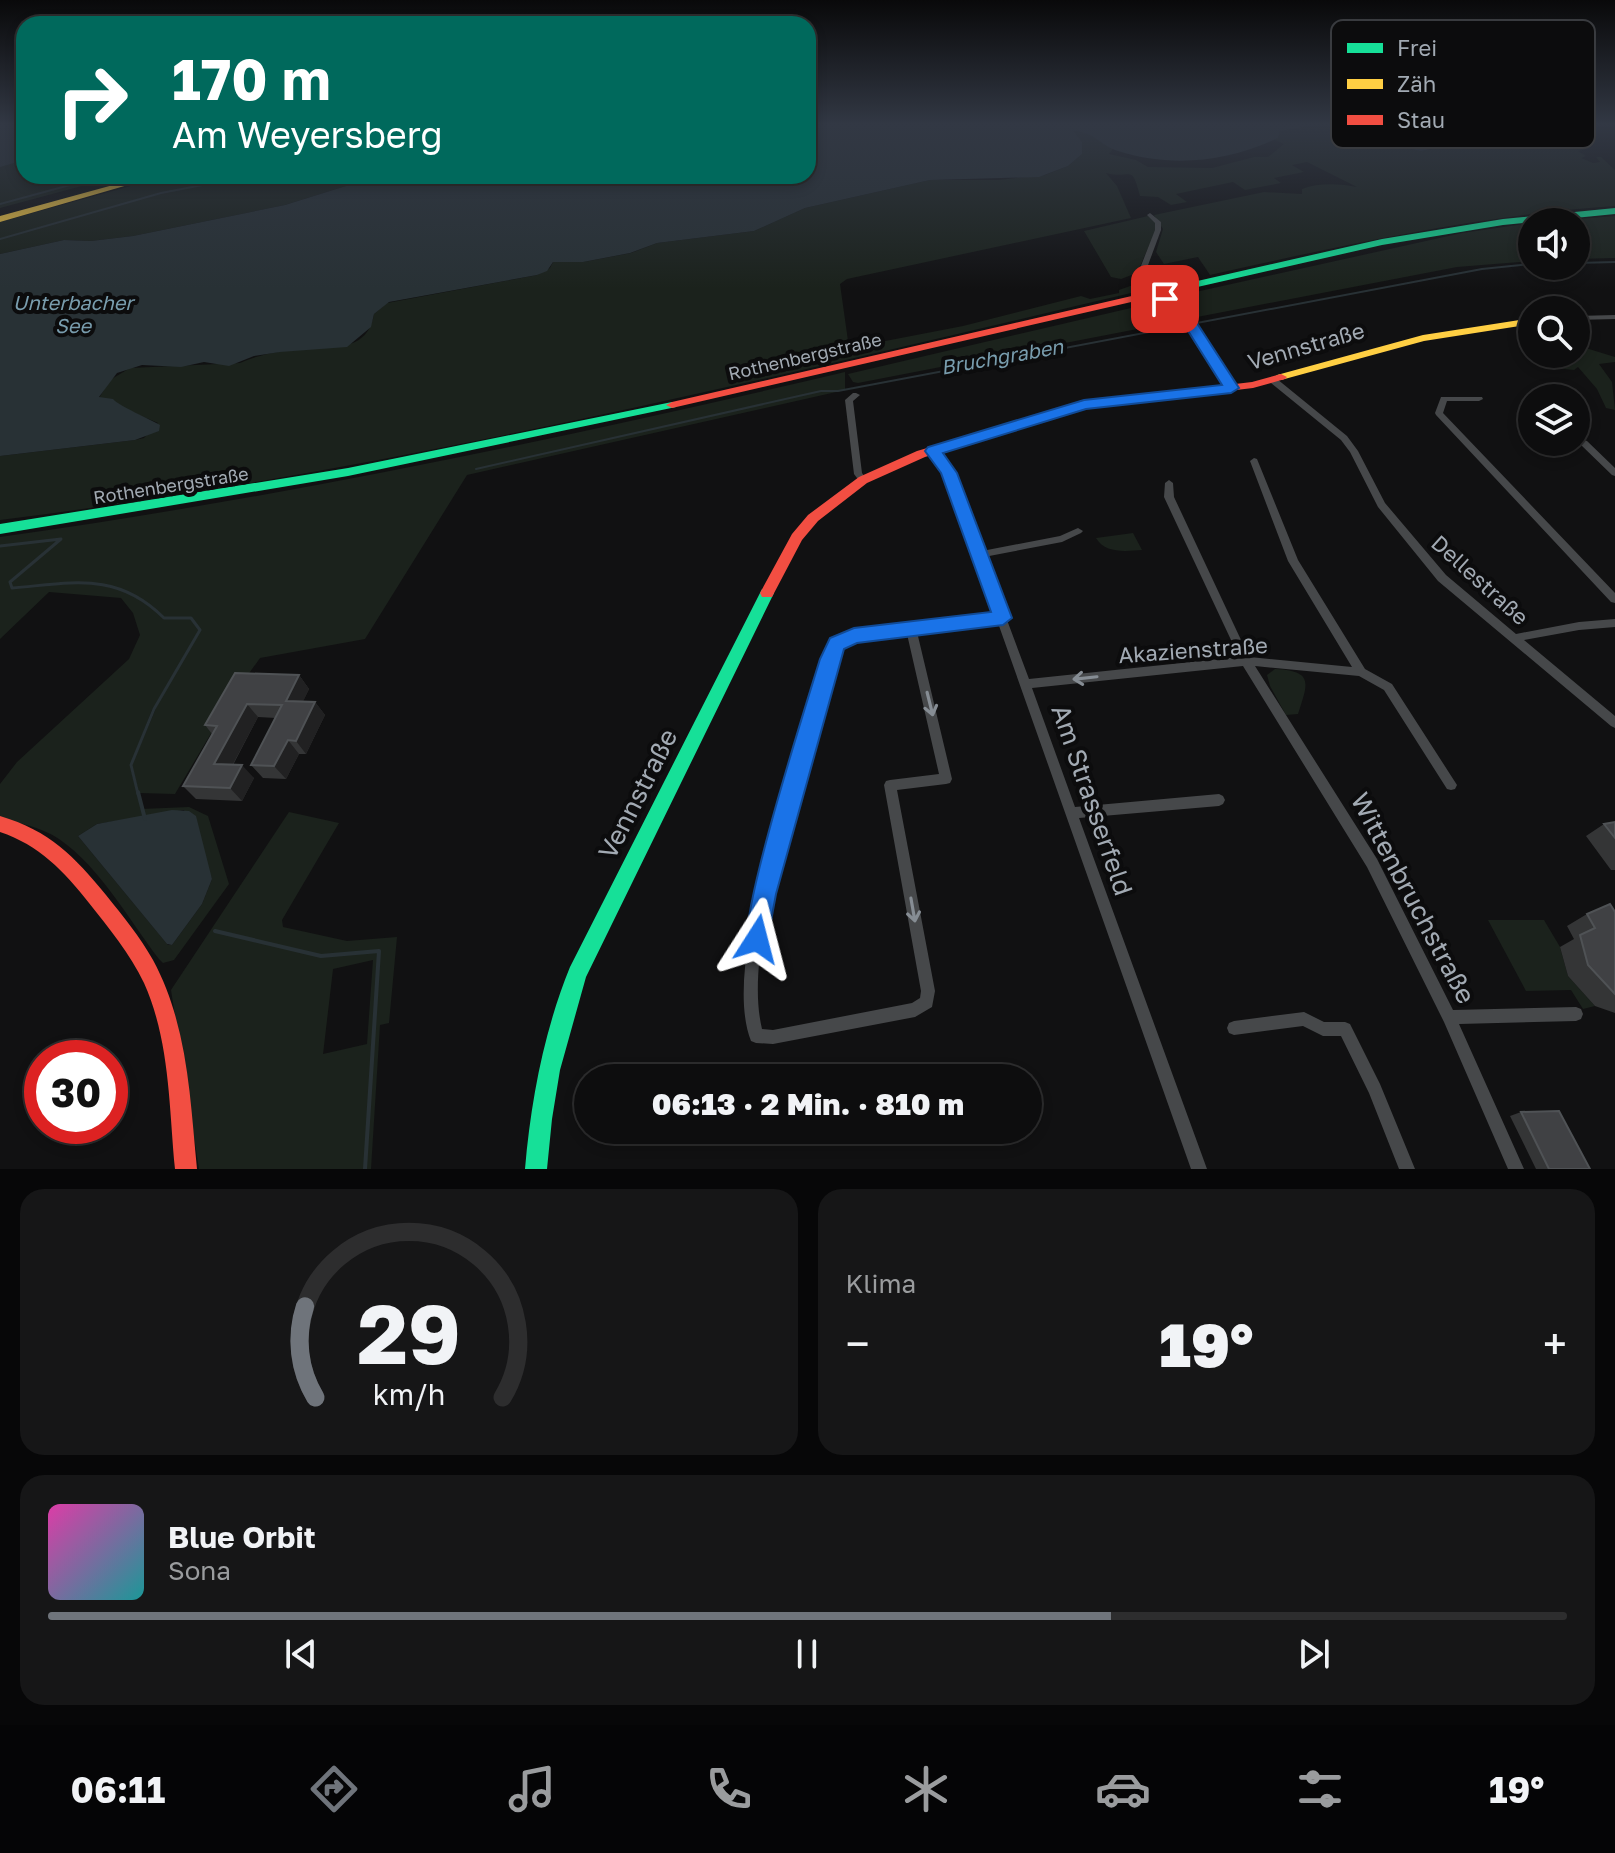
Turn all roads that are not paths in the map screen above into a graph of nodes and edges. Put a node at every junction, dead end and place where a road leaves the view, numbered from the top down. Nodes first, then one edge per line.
1 (103, 184) edge
2 (126, 184) edge
3 (1615, 211) edge
4 (0, 212) edge
5 (1150, 215) dead end
6 (0, 219) edge
7 (1158, 294) junction
8 (1615, 317) edge
9 (1590, 318) edge
10 (1518, 323) edge
11 (1274, 381) junction
12 (1231, 388) junction
13 (856, 395) dead end
14 (1479, 399) dead end
15 (1590, 449) edge
16 (933, 451) junction
17 (1254, 461) dead end
18 (1615, 473) edge
19 (863, 480) junction
20 (1169, 483) dead end
21 (0, 529) edge
22 (1078, 531) dead end
23 (979, 555) junction
24 (1615, 599) edge
25 (1003, 618) junction
26 (1615, 623) edge
27 (911, 628) junction
28 (1515, 638) junction
29 (1246, 661) junction
30 (1361, 672) junction
31 (1027, 684) junction
32 (1615, 723) edge
33 (1451, 785) dead end
34 (1219, 800) dead end
35 (1072, 813) junction
36 (0, 824) edge
37 (1576, 1014) dead end
38 (1449, 1017) junction
39 (1234, 1028) dead end
40 (186, 1169) edge
41 (536, 1169) edge
42 (1199, 1169) edge
43 (1407, 1169) edge
44 (1516, 1169) edge

1 - 4 main road
2 - 6 main road
3 - 7 main road, Rothenbergstraße
5 - 7 street
7 - 12 street
7 - 21 main road, Rothenbergstraße
8 - 9 street
10 - 11 main road, Vennstraße
11 - 12 main road, Vennstraße
11 - 28 street, Dellestraße
12 - 16 main road, Vennstraße
13 - 19 street
14 - 24 street
15 - 18 street
16 - 19 main road, Vennstraße
16 - 23 street, Am Strasserfeld
17 - 30 street, Akazienstraße
19 - 41 main road, Vennstraße
20 - 29 street, Wittenbruchstraße
22 - 23 street
23 - 25 street, Am Strasserfeld
25 - 27 street
25 - 31 street, Am Strasserfeld
26 - 28 street
27 -> 27 street
28 - 32 street, Dellestraße
29 - 30 street, Akazienstraße
29 -> 31 street, Akazienstraße
29 - 38 street, Wittenbruchstraße
30 - 33 street, Akazienstraße
31 - 35 street, Am Strasserfeld
34 - 35 street
35 - 42 street, Am Strasserfeld
36 - 40 main road
37 - 38 street
38 - 44 street, Wittenbruchstraße
39 - 43 street

